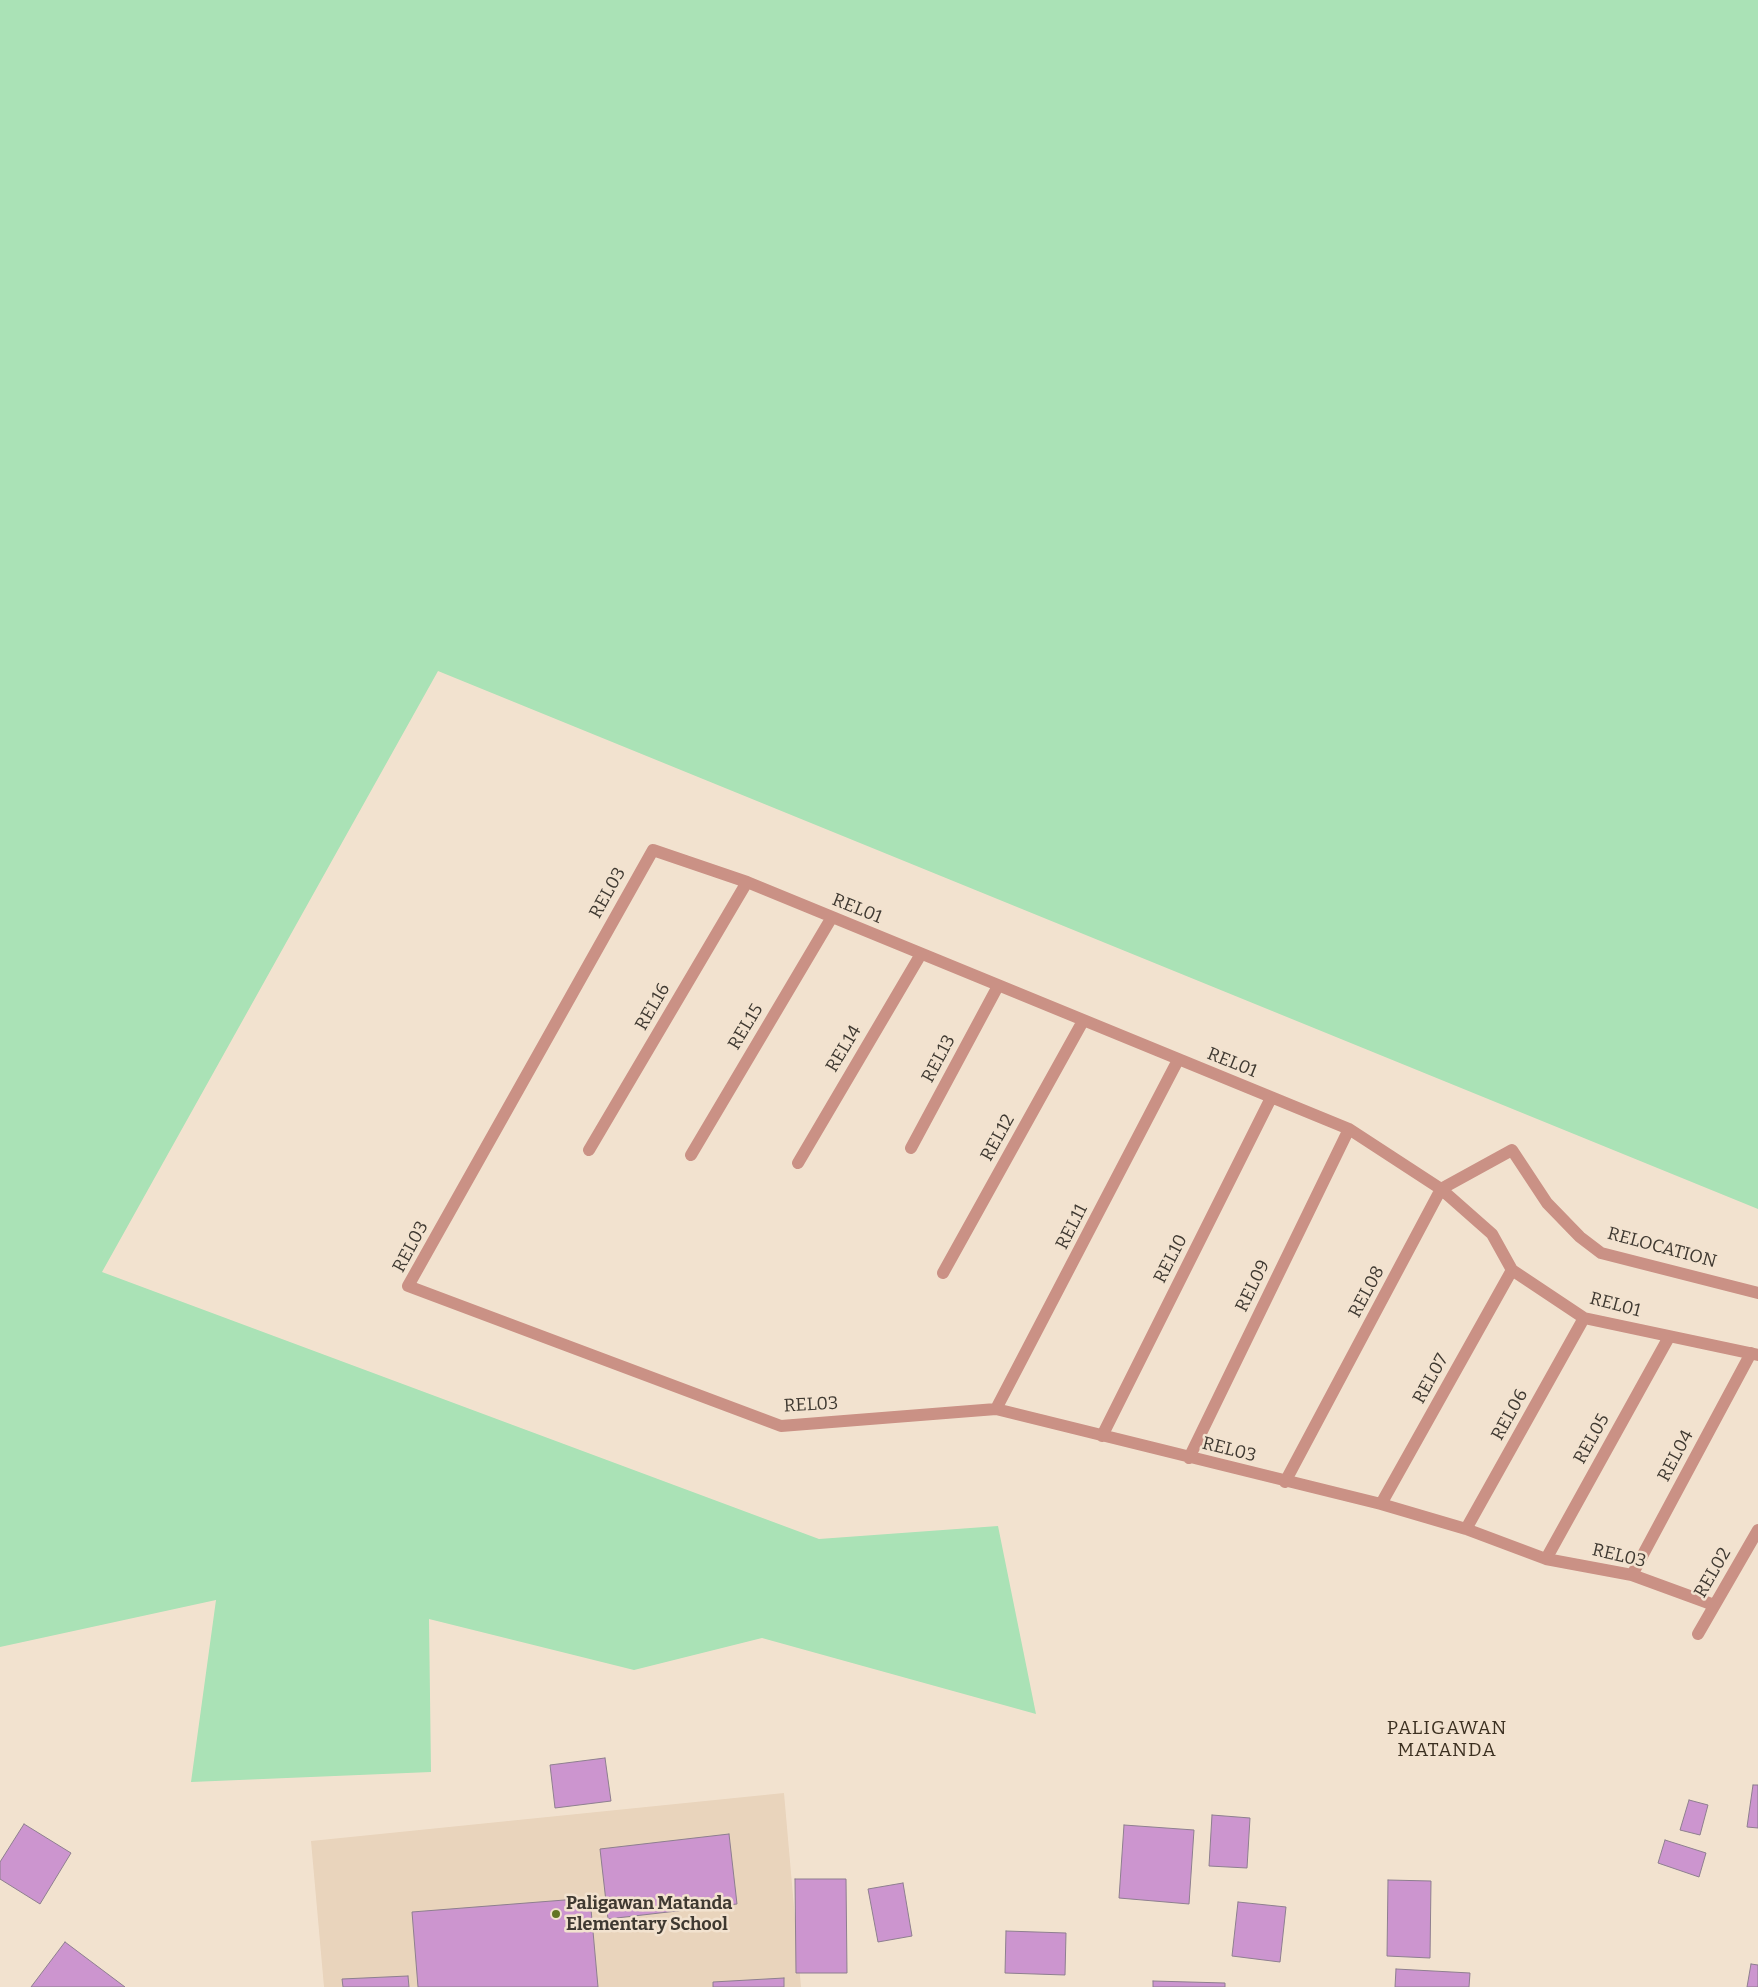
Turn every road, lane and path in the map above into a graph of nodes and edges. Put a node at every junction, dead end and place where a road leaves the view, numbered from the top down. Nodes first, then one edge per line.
1 (653, 850) joint
2 (747, 882) junction
3 (832, 917) junction
4 (921, 954) junction
5 (998, 986) junction
6 (1083, 1021) junction
7 (1178, 1060) junction
8 (1271, 1098) junction
9 (1349, 1129) junction
10 (911, 1148) dead end
11 (590, 1150) dead end
12 (691, 1155) dead end
13 (798, 1163) dead end
14 (1441, 1189) junction
15 (1512, 1270) junction
16 (943, 1273) dead end
17 (1758, 1292) edge
18 (1584, 1318) junction
19 (1670, 1336) junction
20 (1754, 1354) edge
21 (996, 1410) junction
22 (1102, 1436) junction
23 (1189, 1458) junction
24 (1285, 1482) junction
25 (1381, 1504) junction
26 (1466, 1529) junction
27 (1758, 1530) edge
28 (1546, 1559) junction
29 (1632, 1575) junction
30 (1714, 1605) junction
31 (1698, 1634) dead end

1 - 2 street, REL01
1 - 21 street, REL03
2 - 3 street, REL01
2 - 11 street, REL16
3 - 4 street, REL01
3 - 12 street, REL15
4 - 5 street, REL01
4 - 13 street, REL14
5 - 6 street, REL01
5 - 10 street, REL13
6 - 7 street, REL01
6 - 16 street, REL12
7 - 8 street, REL01
7 - 21 street, REL11
8 - 9 street, REL01
8 - 22 street, REL10
9 - 14 street, REL01
9 - 23 street, REL09
14 - 15 street, REL01
14 - 17 street, RELOCATION
14 - 24 street, REL08
15 - 18 street, REL01
15 - 25 street, REL07
18 - 19 street, REL01
18 - 26 street, REL06
19 - 20 street, REL01
19 - 28 street, REL05
20 - 29 street, REL04
21 - 22 street, REL03
22 - 23 street, REL03
23 - 24 street, REL03
24 - 25 street, REL03
25 - 26 street, REL03
26 - 28 street, REL03
27 - 30 street, REL02
28 - 29 street, REL03
29 - 30 street, REL03
30 - 31 street, REL02

